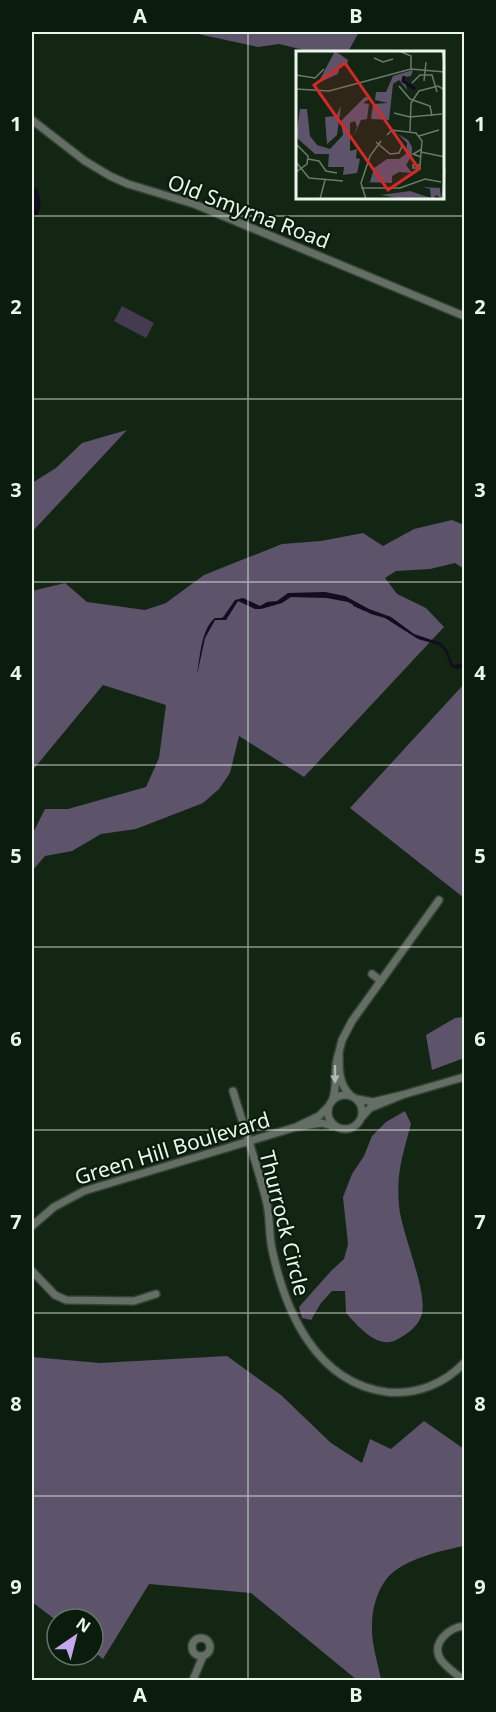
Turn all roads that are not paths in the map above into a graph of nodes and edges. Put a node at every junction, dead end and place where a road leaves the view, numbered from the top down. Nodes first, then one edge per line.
1 (32, 120) edge
2 (465, 316) edge
3 (439, 900) dead end
4 (372, 974) dead end
5 (381, 981) junction
6 (339, 1052) junction
7 (465, 1077) edge
8 (232, 1091) dead end
9 (402, 1095) junction
10 (354, 1098) junction
11 (330, 1103) junction
12 (360, 1119) junction
13 (296, 1127) junction
14 (338, 1128) junction
15 (248, 1142) junction
16 (32, 1226) edge
17 (32, 1271) edge
18 (156, 1294) dead end
19 (465, 1363) edge
20 (465, 1626) edge
21 (203, 1656) dead end
22 (193, 1680) edge
23 (464, 1680) edge

1 - 2 street, Old Smyrna Road
3 - 5 street
4 - 5 street
5 - 6 street
6 - 10 street
6 -> 11 street
7 - 9 street
8 - 15 street, Thurrock Circle
9 - 10 street
9 - 12 street
10 - 11 street
10 - 12 street
11 - 13 street, Green Hill Boulevard
11 - 14 street
12 - 14 street
13 - 14 street, Green Hill Boulevard
13 - 15 street, Green Hill Boulevard
15 - 16 street, Green Hill Boulevard
15 - 19 street, Thurrock Circle
17 - 18 street
20 - 23 street
21 - 22 street

